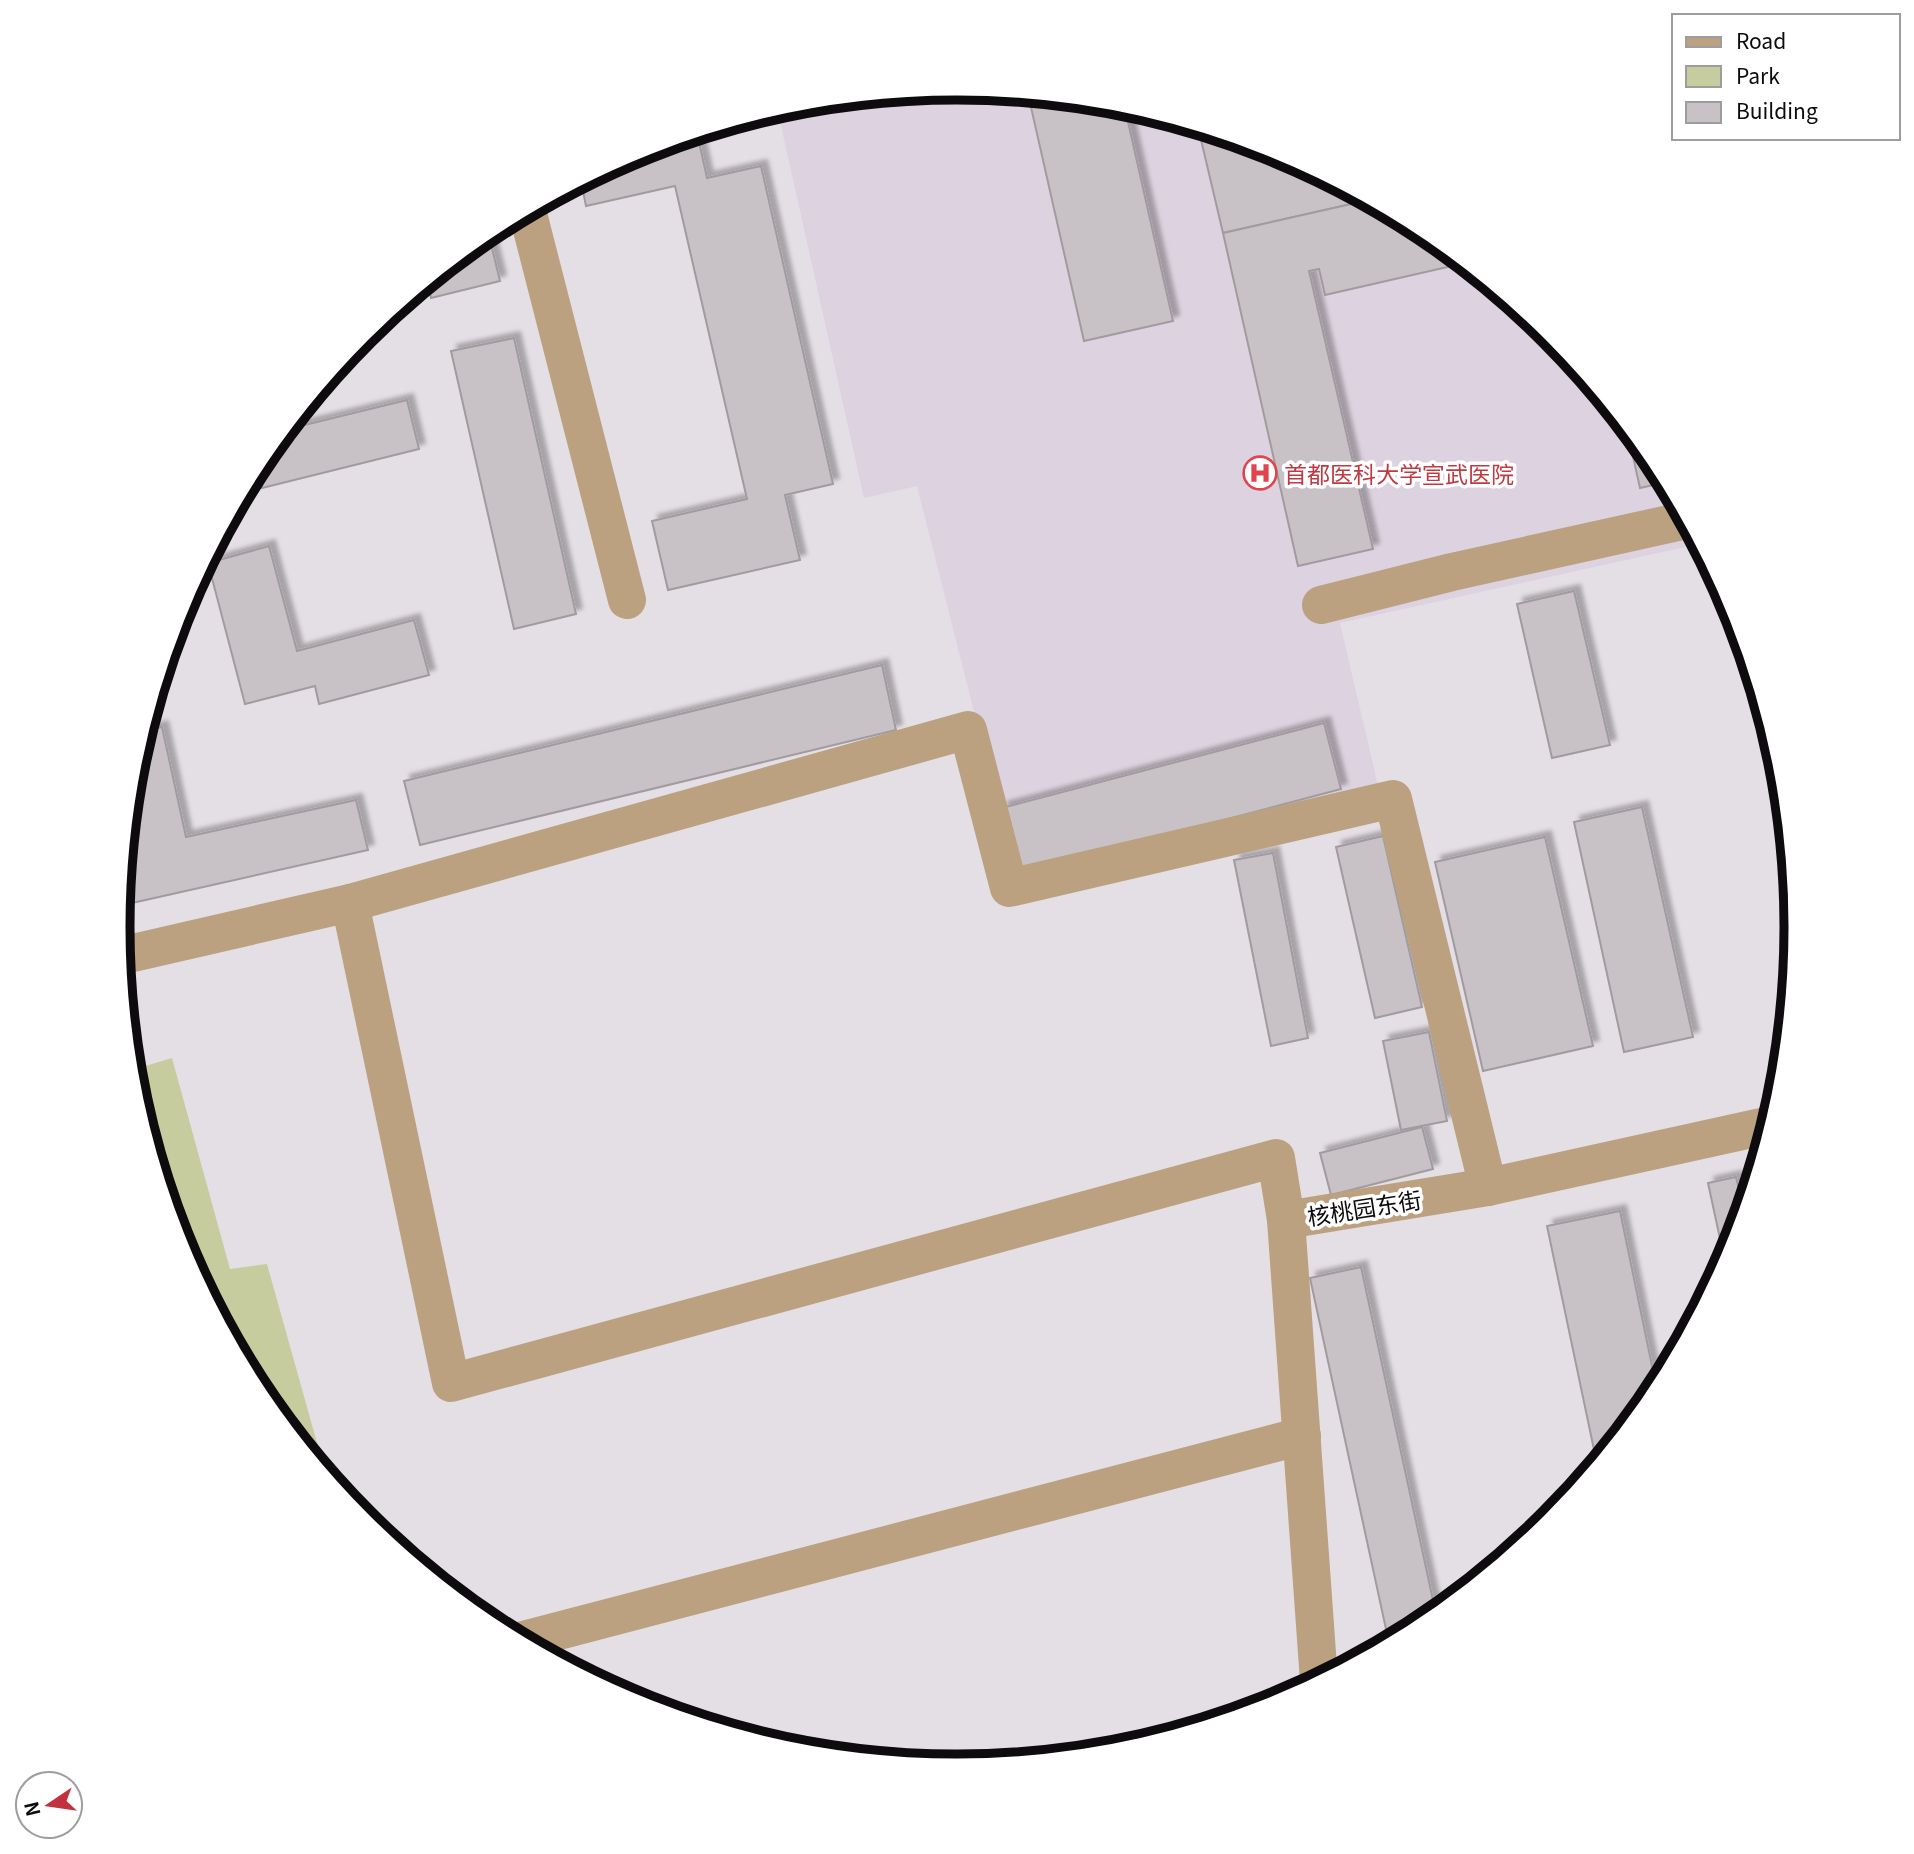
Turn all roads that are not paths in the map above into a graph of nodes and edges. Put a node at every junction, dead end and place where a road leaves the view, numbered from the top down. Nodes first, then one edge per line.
1 (529, 219) edge
2 (1678, 522) edge
3 (627, 600) dead end
4 (1321, 605) dead end
5 (350, 903) junction
6 (131, 953) edge
7 (1759, 1127) edge
8 (1488, 1187) junction
9 (1286, 1220) junction
10 (1303, 1436) junction
11 (534, 1637) edge
12 (1318, 1671) edge

1 - 3 street
2 - 4 street
5 - 6 street
5 - 8 street
5 - 9 street
7 - 8 street, 核桃园东街
8 - 9 street, 核桃园东街
9 - 10 street, 核桃园东街
10 - 11 street
10 - 12 street, 核桃园东街

